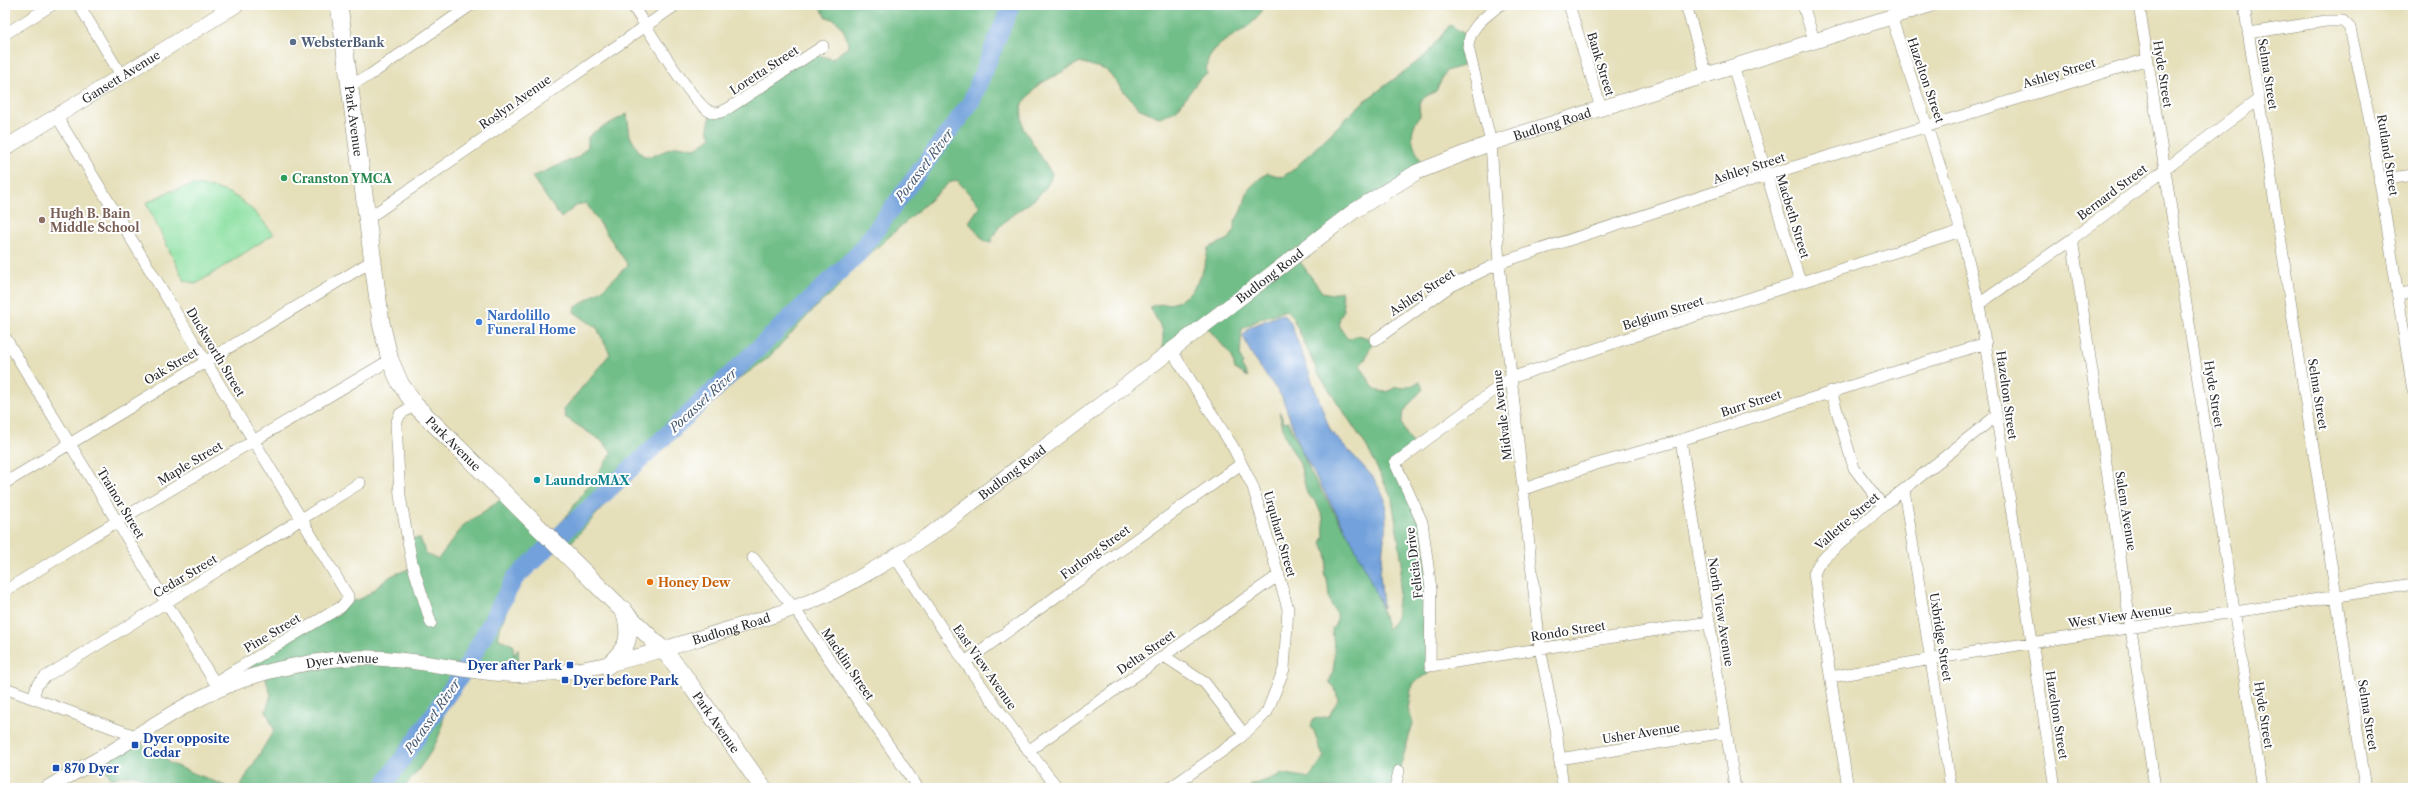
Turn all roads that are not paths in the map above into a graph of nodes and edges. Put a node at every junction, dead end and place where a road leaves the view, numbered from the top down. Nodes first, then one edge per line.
1 (52, 5) edge
2 (79, 5) edge
3 (236, 5) edge
4 (471, 5) edge
5 (632, 5) edge
6 (676, 5) edge
7 (1500, 5) edge
8 (1569, 5) edge
9 (1686, 5) edge
10 (1803, 5) edge
11 (2139, 5) edge
12 (2244, 5) edge
13 (339, 6) edge
14 (1923, 6) edge
15 (1891, 16) junction
16 (646, 26) junction
17 (2249, 33) junction
18 (5, 34) edge
19 (1814, 40) junction
20 (824, 46) dead end
21 (2148, 59) junction
22 (1733, 66) junction
23 (1706, 73) junction
24 (121, 75) junction
25 (348, 86) junction
26 (2259, 99) junction
27 (1601, 108) junction
28 (56, 116) junction
29 (1928, 126) junction
30 (1491, 143) junction
31 (5, 148) edge
32 (2165, 168) junction
33 (1767, 175) junction
34 (2413, 175) edge
35 (2379, 180) junction
36 (367, 219) junction
37 (1961, 231) junction
38 (2072, 239) junction
39 (372, 261) junction
40 (1499, 262) junction
41 (1800, 282) junction
42 (2413, 292) edge
43 (2397, 294) junction
44 (1979, 304) junction
45 (5, 336) edge
46 (1375, 340) dead end
47 (1986, 343) junction
48 (1172, 350) junction
49 (206, 360) junction
50 (390, 360) junction
51 (1511, 378) junction
52 (1831, 391) junction
53 (2413, 391) edge
54 (415, 405) junction
55 (1996, 416) junction
56 (253, 440) junction
57 (1681, 440) junction
58 (70, 443) junction
59 (1395, 463) joint
60 (1241, 464) junction
61 (5, 483) edge
62 (360, 483) dead end
63 (1524, 489) junction
64 (1904, 490) junction
65 (1883, 506) junction
66 (303, 520) junction
67 (117, 522) junction
68 (895, 557) junction
69 (753, 558) dead end
70 (1279, 575) junction
71 (2413, 584) edge
72 (5, 591) edge
73 (2336, 597) junction
74 (166, 602) junction
75 (346, 602) joint
76 (794, 608) junction
77 (624, 610) junction
78 (2235, 613) junction
79 (1709, 622) junction
80 (431, 623) dead end
81 (2131, 628) junction
82 (2032, 642) junction
83 (1540, 648) junction
84 (664, 650) junction
85 (1164, 656) junction
86 (1931, 658) junction
87 (965, 662) junction
88 (607, 666) junction
89 (1430, 666) joint
90 (1831, 677) junction
91 (217, 685) junction
92 (5, 688) edge
93 (33, 698) junction
94 (1726, 732) junction
95 (1244, 734) junction
96 (135, 736) junction
97 (1028, 751) junction
98 (1559, 759) junction
99 (1399, 771) dead end
100 (48, 788) edge
101 (763, 788) edge
102 (918, 788) edge
103 (1058, 788) edge
104 (1170, 788) edge
105 (1395, 788) edge
106 (1563, 788) edge
107 (1735, 788) edge
108 (1848, 788) edge
109 (1951, 788) edge
110 (2055, 788) edge
111 (2155, 788) edge
112 (2262, 788) edge
113 (2366, 788) edge

1 - 18 street
2 - 24 street
3 - 24 main road, Gansett Avenue
4 - 25 street
5 - 16 street
6 - 16 street, Roslyn Avenue
7 - 30 street, Midvale Avenue
8 - 27 street, Bank Street
9 - 23 street
10 - 19 street
11 - 21 street, Hyde Street
12 - 17 street, Selma Street
13 - 25 main road, Park Avenue
14 - 15 main road, Budlong Road
15 - 19 main road, Budlong Road
15 - 29 street, Hazelton Street
16 - 20 street, Loretta Street
16 - 36 street, Roslyn Avenue
17 - 26 street, Selma Street
17 - 35 street, Rutland Street
19 - 22 main road, Budlong Road
21 - 29 street, Ashley Street
21 - 32 street, Hyde Street
22 - 23 main road, Budlong Road
22 - 33 street, Macbeth Street
23 - 27 main road, Budlong Road
24 - 28 main road, Gansett Avenue
25 - 36 main road, Park Avenue
26 - 32 street, Bernard Street
26 - 73 street, Selma Street
27 - 30 main road, Budlong Road
28 - 31 main road, Gansett Avenue
28 - 49 street, Duckworth Street
29 - 33 street, Ashley Street
29 - 37 street, Hazelton Street
30 - 40 street, Midvale Avenue
30 - 48 main road, Budlong Road
32 - 38 street, Bernard Street
32 - 78 street, Hyde Street
33 - 40 street, Ashley Street
33 - 41 street, Macbeth Street
34 - 35 street
35 - 43 street, Rutland Street
36 - 39 main road, Park Avenue
37 - 41 street, Belgium Street
37 - 44 street, Hazelton Street
38 - 44 street, Bernard Street
38 - 81 street, Salem Avenue
39 - 49 street, Oak Street
39 - 50 main road, Park Avenue
40 - 46 street, Ashley Street
40 - 51 street, Midvale Avenue
41 - 51 street, Belgium Street
42 - 43 street
43 - 53 street, Rutland Street
44 - 47 street, Hazelton Street
45 - 58 street, Trainor Street
47 - 52 street, Burr Street
47 - 55 street, Hazelton Street
48 - 60 street, Urquhart Street
48 - 68 main road, Budlong Road
49 - 56 street, Duckworth Street
49 - 58 street, Oak Street
50 - 54 main road, Park Avenue
50 - 56 street, Maple Street
51 - 59 street, Belgium Street
51 - 63 street, Midvale Avenue
52 - 57 street, Burr Street
52 - 65 street
54 - 77 main road, Park Avenue
54 - 80 street
55 - 64 street, Vallette Street
55 - 82 street, Hazelton Street
56 - 66 street, Duckworth Street
56 - 67 street, Maple Street
57 - 63 street, Burr Street
57 - 79 street, North View Avenue
58 - 61 street, Oak Street
58 - 67 street, Trainor Street
59 - 89 street, Felicia Drive
60 - 70 street, Urquhart Street
60 - 87 street, Furlong Street
62 - 66 street, Cedar Street
63 - 83 street, Midvale Avenue
64 - 65 street, Vallette Street
64 - 86 street, Uxbridge Street
65 - 90 street, Vallette Street
66 - 74 street, Cedar Street
66 - 75 street, Duckworth Street
67 - 72 street, Maple Street
67 - 74 street, Trainor Street
68 - 76 main road, Budlong Road
68 - 87 street, East View Avenue
69 - 76 street, Macklin Street
70 - 85 street, Delta Street
70 - 95 street, Urquhart Street
71 - 73 street, West View Avenue
73 - 78 street, West View Avenue
73 - 113 street, Selma Street
74 - 91 street, Trainor Street
74 - 93 street, Cedar Street
75 - 91 street, Pine Street
76 - 84 main road, Budlong Road
76 - 102 street, Macklin Street
77 - 84 main road, Park Avenue
77 - 88 main road
78 - 81 street, West View Avenue
78 - 112 street, Hyde Street
79 - 83 street, Rondo Street
79 - 94 street, North View Avenue
81 - 82 street, West View Avenue
81 - 111 street, Salem Avenue
82 - 86 street, West View Avenue
82 - 110 street, Hazelton Street
83 - 89 street, Rondo Street
83 - 98 street, Midvale Avenue
84 - 88 main road, Dyer Avenue
84 - 101 main road, Park Avenue
85 - 95 street
85 - 97 street, Delta Street
86 - 90 street, West View Avenue
86 - 109 street, Uxbridge Street
87 - 97 street, East View Avenue
88 - 91 main road, Dyer Avenue
90 - 108 street, Vallette Street
91 - 96 main road, Dyer Avenue
92 - 93 street
93 - 96 street
94 - 98 street, Usher Avenue
94 - 107 street, North View Avenue
95 - 104 street, Urquhart Street
96 - 100 main road, Dyer Avenue
97 - 103 street, East View Avenue
98 - 106 street, Midvale Avenue
99 - 105 street

